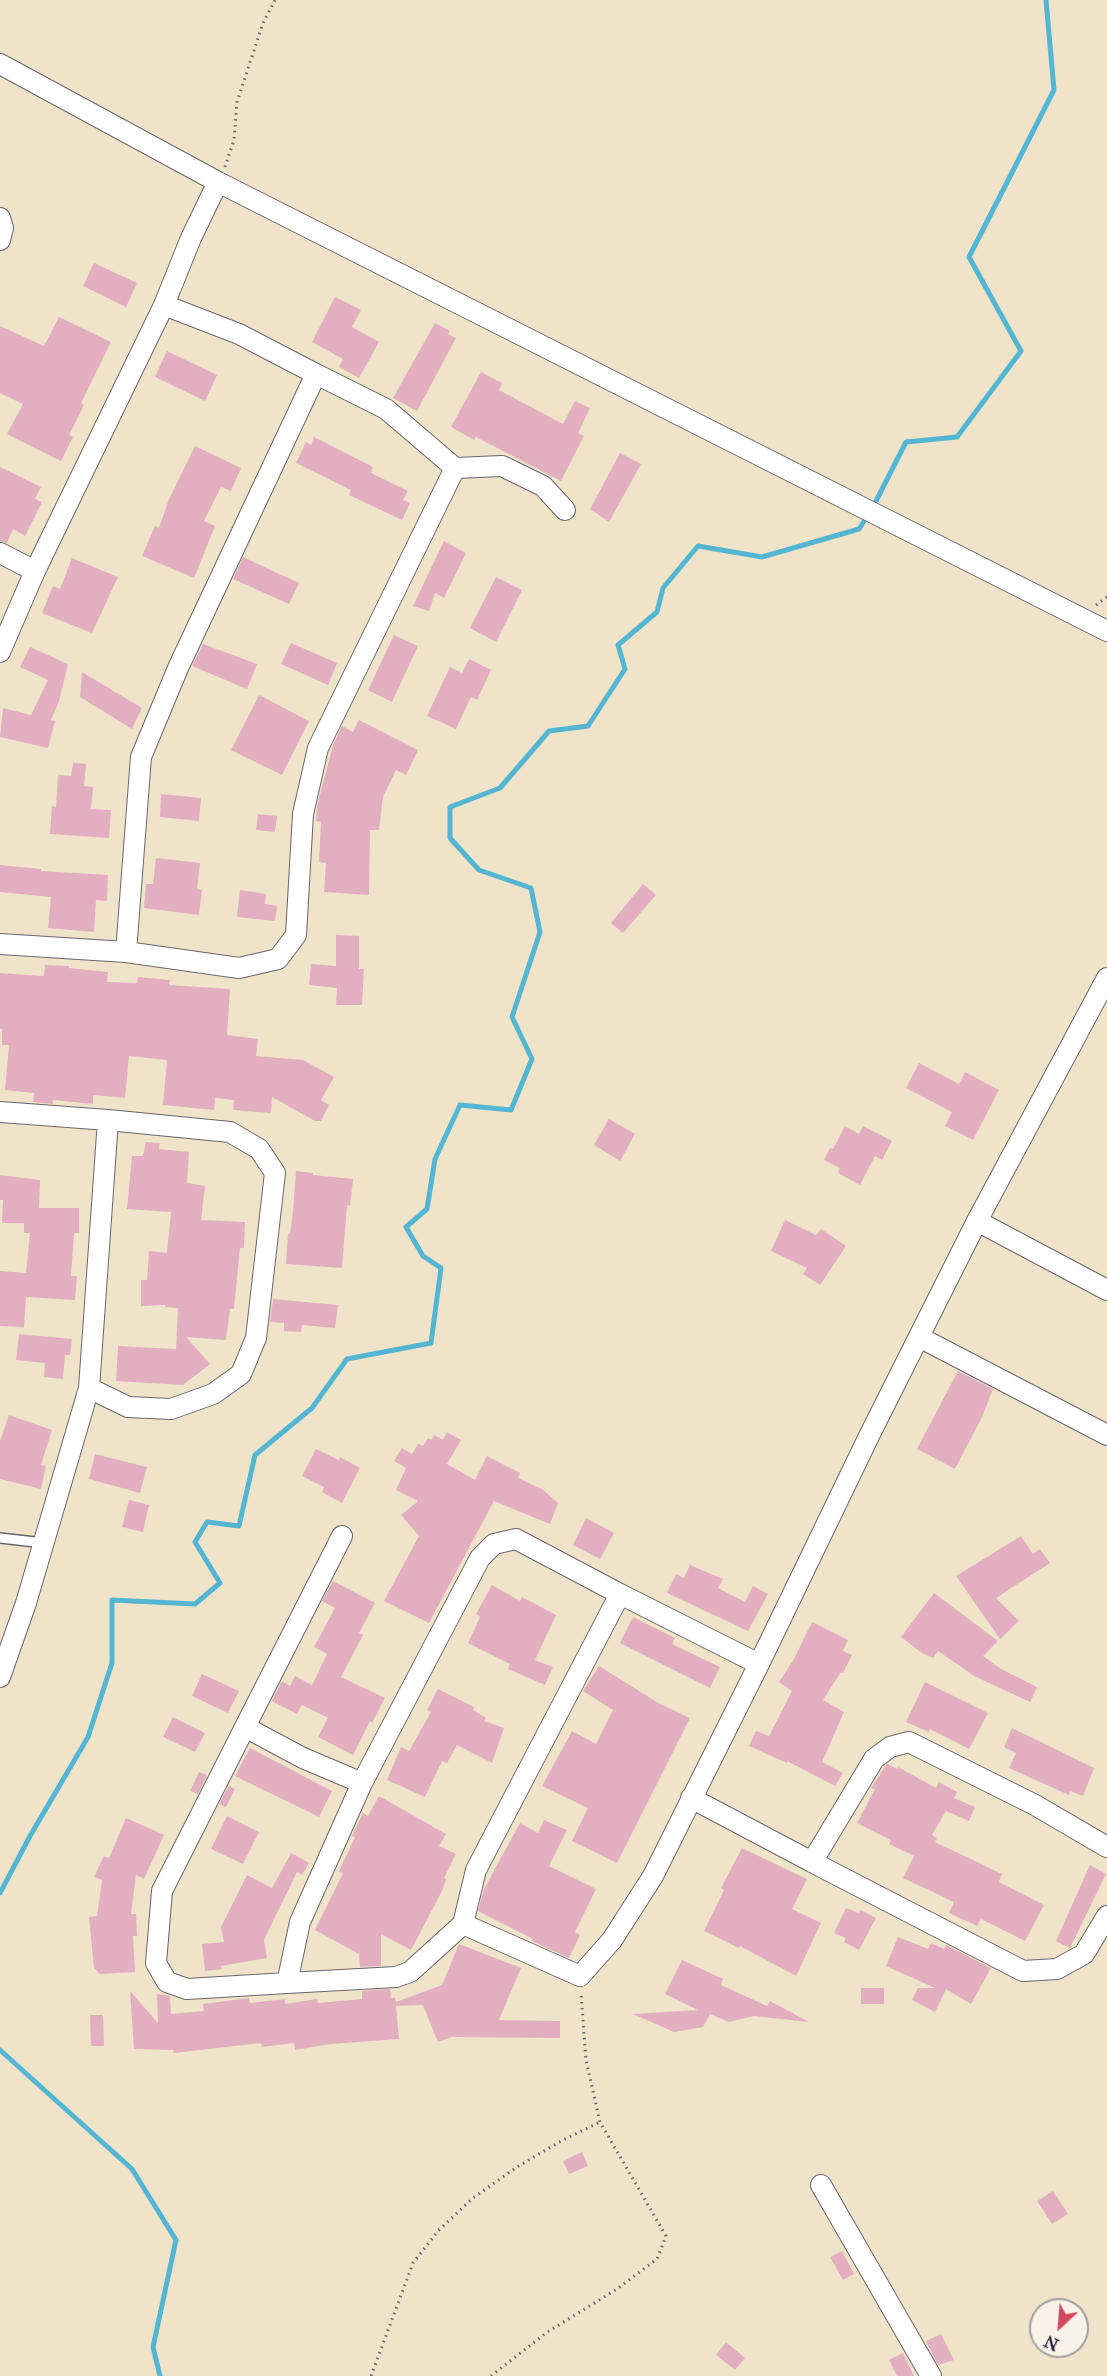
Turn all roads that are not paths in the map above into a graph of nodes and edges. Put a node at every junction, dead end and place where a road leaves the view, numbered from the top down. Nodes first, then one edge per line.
1 (0, 64) edge
2 (218, 182) junction
3 (0, 218) edge
4 (0, 240) edge
5 (164, 305) junction
6 (316, 374) junction
7 (455, 468) junction
8 (565, 510) dead end
9 (0, 553) edge
10 (35, 571) junction
11 (1107, 632) edge
12 (0, 652) edge
13 (0, 944) edge
14 (126, 952) junction
15 (1104, 991) edge
16 (0, 1112) edge
17 (108, 1120) junction
18 (977, 1221) junction
19 (1107, 1290) edge
20 (919, 1337) junction
21 (89, 1388) junction
22 (1107, 1435) edge
23 (342, 1536) dead end
24 (0, 1538) edge
25 (44, 1543) junction
26 (620, 1594) junction
27 (759, 1664) junction
28 (0, 1677) edge
29 (245, 1727) junction
30 (362, 1783) junction
31 (692, 1798) junction
32 (1107, 1847) edge
33 (812, 1862) junction
34 (1107, 1916) edge
35 (463, 1924) junction
36 (287, 1983) junction
37 (821, 2185) dead end
38 (932, 2376) edge

1 - 2 street
2 - 5 street
2 - 11 street
3 - 4 street
5 - 6 street
5 - 10 street
6 - 7 street
6 - 14 street
7 - 8 street
7 - 14 street
9 - 10 street
10 - 12 street
13 - 14 street
15 - 18 street
16 - 17 street
17 - 21 street
17 - 21 street
18 - 19 street
18 - 20 street
20 - 22 street
20 - 27 street
21 - 25 street
23 - 29 street
24 - 25 lane
25 - 28 street
26 - 27 street
26 - 30 street
26 - 35 street
27 - 31 street
29 - 30 street
29 - 36 street
30 - 36 street
31 - 33 street
31 - 35 street
32 - 33 street
33 - 34 street
35 - 36 street
37 - 38 street

